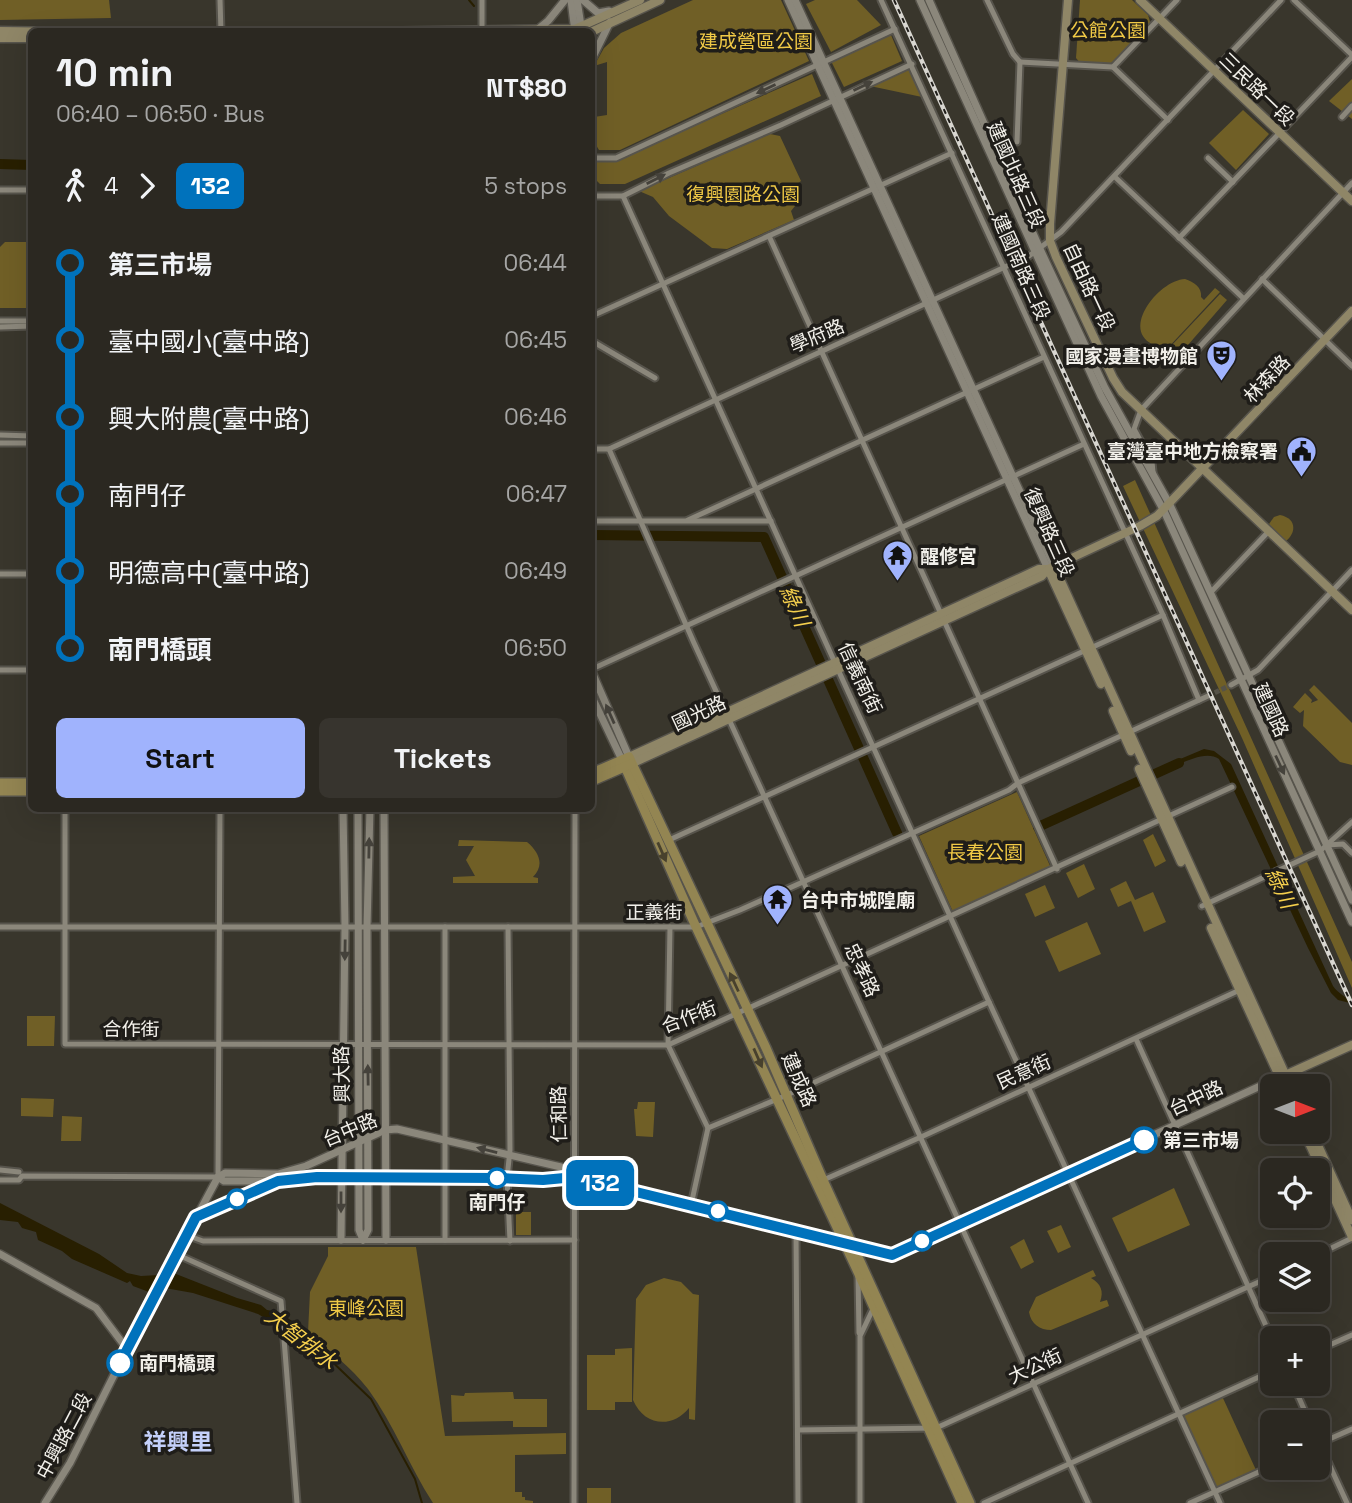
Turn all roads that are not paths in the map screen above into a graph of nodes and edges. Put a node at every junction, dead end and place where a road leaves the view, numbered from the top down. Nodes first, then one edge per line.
1 (220, 0) edge
2 (482, 0) edge
3 (565, 0) edge
4 (571, 0) edge
5 (580, 0) edge
6 (640, 0) edge
7 (660, 0) edge
8 (788, 0) edge
9 (795, 0) edge
10 (881, 0) edge
11 (987, 0) edge
12 (1068, 0) edge
13 (1140, 0) edge
14 (1177, 0) edge
15 (1281, 0) edge
16 (1294, 0) edge
17 (924, 1) edge
18 (620, 9) junction
19 (1160, 19) junction
20 (611, 21) junction
21 (221, 28) edge
22 (482, 28) edge
23 (539, 28) edge
24 (577, 28) edge
25 (577, 28) edge
26 (581, 28) edge
27 (895, 29) junction
28 (595, 30) edge
29 (0, 31) edge
30 (28, 31) edge
31 (0, 38) edge
32 (28, 38) edge
33 (595, 53) edge
34 (1352, 56) edge
35 (1020, 62) junction
36 (1063, 63) junction
37 (820, 64) junction
38 (912, 64) junction
39 (1113, 67) junction
40 (1214, 70) junction
41 (836, 98) junction
42 (1352, 106) edge
43 (1342, 117) dead end
44 (1168, 120) junction
45 (1280, 132) junction
46 (1017, 142) dead end
47 (952, 153) junction
48 (595, 158) edge
49 (1208, 158) dead end
50 (1115, 177) junction
51 (1233, 182) junction
52 (1352, 183) edge
53 (876, 187) junction
54 (0, 190) edge
55 (28, 190) edge
56 (1343, 192) junction
57 (595, 196) edge
58 (623, 196) junction
59 (1352, 201) edge
60 (769, 236) junction
61 (1179, 238) junction
62 (1050, 241) junction
63 (1037, 251) junction
64 (1004, 267) junction
65 (1262, 279) junction
66 (663, 285) junction
67 (1243, 298) junction
68 (929, 302) junction
69 (1352, 311) edge
70 (595, 315) edge
71 (0, 324) edge
72 (28, 324) edge
73 (1325, 340) junction
74 (595, 343) edge
75 (821, 352) junction
76 (1044, 357) junction
77 (1352, 366) edge
78 (656, 378) dead end
79 (970, 391) junction
80 (716, 399) junction
81 (1141, 410) junction
82 (0, 435) edge
83 (28, 436) edge
84 (862, 441) junction
85 (0, 443) edge
86 (28, 443) edge
87 (1084, 444) junction
88 (609, 449) junction
89 (595, 450) edge
90 (1203, 469) junction
91 (1153, 477) junction
92 (1010, 478) junction
93 (756, 490) junction
94 (1167, 508) junction
95 (640, 520) junction
96 (688, 520) junction
97 (595, 521) edge
98 (771, 521) junction
99 (901, 528) junction
100 (1269, 531) junction
101 (1125, 533) junction
102 (1051, 567) junction
103 (1352, 570) edge
104 (0, 574) edge
105 (28, 574) edge
106 (794, 577) junction
107 (1332, 591) junction
108 (1211, 592) junction
109 (1352, 610) edge
110 (1163, 615) junction
111 (942, 618) junction
112 (687, 625) junction
113 (1087, 649) junction
114 (833, 667) junction
115 (0, 670) edge
116 (28, 670) edge
117 (595, 670) edge
118 (1248, 677) junction
119 (595, 678) edge
120 (1240, 681) junction
121 (1231, 685) tunnel mouth
122 (1208, 696) tunnel mouth
123 (978, 698) junction
124 (1199, 700) junction
125 (595, 702) edge
126 (728, 715) junction
127 (1126, 733) junction
128 (874, 746) junction
129 (628, 761) junction
130 (595, 772) edge
131 (595, 779) edge
132 (0, 783) edge
133 (28, 783) edge
134 (1018, 783) junction
135 (1232, 787) dead end
136 (0, 791) edge
137 (28, 791) edge
138 (764, 796) junction
139 (65, 812) edge
140 (220, 812) edge
141 (343, 812) edge
142 (358, 812) edge
143 (370, 812) edge
144 (384, 812) edge
145 (575, 812) edge
146 (1164, 818) junction
147 (1352, 822) edge
148 (912, 831) junction
149 (669, 839) junction
150 (1327, 845) junction
151 (1320, 851) junction
152 (1352, 853) edge
153 (1056, 869) junction
154 (805, 881) junction
155 (1352, 900) edge
156 (1204, 905) junction
157 (950, 917) junction
158 (1352, 922) edge
159 (707, 925) junction
160 (0, 927) edge
161 (65, 927) junction
162 (219, 927) junction
163 (345, 927) junction
164 (357, 927) junction
165 (367, 927) junction
166 (384, 927) junction
167 (444, 927) junction
168 (508, 927) junction
169 (574, 927) junction
170 (670, 927) junction
171 (696, 928) junction
172 (843, 966) junction
173 (1242, 989) junction
174 (989, 1002) junction
175 (742, 1012) junction
176 (1136, 1039) junction
177 (219, 1044) junction
178 (344, 1045) junction
179 (358, 1045) junction
180 (368, 1045) junction
181 (383, 1045) junction
182 (446, 1045) junction
183 (510, 1045) junction
184 (573, 1045) junction
185 (668, 1045) junction
186 (1352, 1045) edge
187 (882, 1051) junction
188 (1282, 1074) edge
189 (1287, 1074) edge
190 (1028, 1087) junction
191 (1260, 1087) edge
192 (787, 1095) junction
193 (776, 1099) junction
194 (1174, 1126) junction
195 (708, 1128) junction
196 (385, 1130) junction
197 (921, 1138) junction
198 (368, 1139) junction
199 (446, 1140) junction
200 (359, 1143) junction
201 (1309, 1144) edge
202 (1317, 1144) edge
203 (341, 1151) junction
204 (510, 1155) junction
205 (0, 1171) edge
206 (21, 1174) junction
207 (1069, 1174) junction
208 (218, 1177) junction
209 (341, 1177) junction
210 (359, 1177) junction
211 (368, 1177) junction
212 (386, 1177) junction
213 (446, 1177) junction
214 (575, 1177) junction
215 (508, 1178) junction
216 (278, 1181) junction
217 (819, 1181) junction
218 (0, 1182) edge
219 (691, 1205) junction
220 (196, 1217) junction
221 (1352, 1220) edge
222 (961, 1224) junction
223 (796, 1231) junction
224 (186, 1235) junction
225 (1352, 1237) edge
226 (341, 1240) junction
227 (363, 1240) junction
228 (386, 1240) junction
229 (445, 1240) junction
230 (575, 1240) junction
231 (510, 1241) junction
232 (848, 1244) junction
233 (1330, 1248) edge
234 (0, 1254) edge
235 (175, 1257) junction
236 (858, 1272) junction
237 (1260, 1282) edge
238 (1248, 1287) junction
239 (873, 1309) junction
240 (885, 1315) junction
241 (1266, 1326) edge
242 (112, 1331) junction
243 (1144, 1335) junction
244 (1352, 1335) edge
245 (133, 1336) junction
246 (860, 1336) junction
247 (1330, 1345) edge
248 (127, 1349) junction
249 (1260, 1377) edge
250 (1035, 1383) junction
251 (1179, 1414) junction
252 (860, 1429) junction
253 (932, 1429) junction
254 (1352, 1429) edge
255 (798, 1430) junction
256 (1330, 1438) edge
257 (1070, 1463) junction
258 (1330, 1468) edge
259 (1260, 1471) edge
260 (1215, 1492) junction
261 (44, 1503) edge
262 (297, 1503) edge
263 (574, 1503) edge
264 (798, 1503) edge
265 (860, 1503) edge
266 (962, 1503) edge
267 (971, 1503) edge
268 (984, 1503) edge
269 (1088, 1503) edge
270 (1190, 1503) edge
271 (1220, 1503) edge
272 (1347, 1503) edge

1 - 21 street
2 - 22 street
3 - 23 street
4 - 24 street
5 - 18 street
5 - 25 street
6 - 18 main road
7 - 20 main road
8 - 37 street, 復興路三段
9 - 37 street, 復興路三段
10 - 27 street, 建國南路三段
11 - 35 street
12 - 36 main road, 自由路一段
13 - 19 main road, 三民路一段
14 - 19 street
15 - 40 street, 學府路
16 - 34 street
17 - 63 street, 建國北路三段
18 - 26 main road
19 - 39 street
19 - 40 main road, 三民路一段
20 - 28 main road
20 - 33 street
27 - 37 street
27 - 38 street, 建國南路三段
29 - 30 main road
31 - 32 main road
34 - 45 street
35 - 36 street
35 - 46 street
36 - 39 street
36 - 62 main road, 自由路一段
37 - 41 street, 復興路三段
37 -> 48 street
41 -> 38 street
38 - 47 street, 建國南路三段
39 - 44 street
40 - 44 street, 學府路
40 - 45 main road, 三民路一段
41 - 53 street, 復興路三段
58 -> 41 street
42 - 43 street
44 - 50 street, 學府路
45 - 51 street
45 - 56 main road, 三民路一段
47 - 53 street
47 - 64 street, 建國南路三段
49 - 51 street
50 - 61 street
50 - 62 street, 學府路
51 - 61 street
52 - 56 street
53 - 60 street
53 - 68 street, 復興路三段
54 - 55 street
56 - 59 main road, 三民路一段
56 - 65 street
57 - 58 street
58 - 66 street, 信義南街
60 - 66 street
60 - 75 street
61 - 67 street
62 - 63 street, 學府路
62 - 81 main road, 自由路一段
63 - 64 street, 學府路
63 - 91 street, 建國北路三段
63 - 94 street, 建國北路三段
64 - 68 street, 學府路
64 - 76 street, 建國南路三段
65 - 67 street
65 - 73 street
66 - 70 street
66 - 80 street, 信義南街
67 - 81 street
68 - 75 street, 學府路
68 - 79 street, 復興路三段
69 - 73 main road, 林森路
71 - 72 street
73 - 77 street
73 - 90 main road, 林森路
74 - 78 street
75 - 80 street, 學府路
75 - 84 street
76 - 79 street
76 - 87 street, 建國南路三段
79 - 84 street
79 - 92 street, 復興路三段
80 - 88 street, 學府路
80 - 93 street, 信義南街
81 - 90 main road, 自由路一段
81 - 91 street
82 - 83 street
84 - 93 street
84 - 99 street
85 - 86 street
87 - 92 street
87 - 101 street, 建國南路三段
88 - 89 street, 學府路
88 - 95 street, 忠孝路
90 - 94 main road
90 - 100 main road, 自由路一段
91 - 94 street, 建國北路三段
92 - 99 street
92 - 102 street, 復興路三段
93 - 96 street
93 - 98 street, 信義南街
94 - 101 main road
94 - 108 street, 建國路
94 - 120 street, 建國路
95 - 96 street
95 - 97 street
95 - 112 street, 忠孝路
96 - 98 street
98 - 106 street, 信義南街
99 - 106 street
99 - 111 street
100 - 107 main road, 自由路一段
100 - 108 street
101 - 102 main road
101 - 110 street, 建國南路三段
102 - 111 main road
102 - 113 main road, 復興路三段
103 - 107 street
104 - 105 street
106 - 112 street
106 - 114 street, 信義南街
107 - 109 main road, 自由路一段
107 - 118 street
108 - 118 street, 建國路
110 - 113 street
110 - 124 street, 建國南路三段
111 - 114 main road
111 - 123 street
112 - 117 street
112 - 126 street, 忠孝路
113 - 123 street
113 - 127 main road, 復興路三段
114 - 126 main road, 國光路
114 - 128 street, 信義南街
115 - 116 street
118 - 120 street
118 - 150 street, 建國路
129 -> 119 street, 建成路
120 - 121 street
120 -> 151 street, 建國路
122 - 124 street, 正義街
123 - 128 street
123 - 134 street
124 - 127 street, 正義街
125 - 129 street, 建成路
126 - 129 main road, 國光路
126 - 138 street, 忠孝路
127 - 134 street, 正義街
127 - 146 main road, 復興路三段
128 - 138 street
128 - 148 street, 信義南街
129 - 130 main road, 國光路
129 - 131 main road, 國光路
129 - 149 main road, 建成路
129 -> 171 main road, 建成路
132 - 133 main road
134 - 148 street, 正義街
134 - 153 street
135 - 146 street, 合作街
136 - 137 main road
138 - 149 street
138 - 154 street, 忠孝路
139 - 161 street
140 - 162 street
141 - 163 street, 興大路
142 - 164 street, 興大路
165 -> 143 street, 興大路
144 - 166 street
145 - 169 street, 仁和路
146 - 153 street, 合作街
146 - 156 main road, 復興路三段
147 - 150 street
148 - 154 street, 正義街
148 - 157 street, 信義南街
149 - 159 main road, 建成路
150 - 151 street
150 - 152 street
150 - 155 street, 建國路
151 - 156 street
151 - 158 street, 建國路
153 - 157 street, 合作街
154 - 159 street, 正義街
154 - 172 street, 忠孝路
156 - 173 main road, 復興路三段
157 - 172 street, 合作街
157 - 174 street, 信義南街
159 - 171 street, 正義街
175 -> 159 main road, 建成路
160 - 161 street, 正義街
161 - 162 street, 正義街
161 - 177 street, 合作街
162 - 163 street, 正義街
162 - 177 street
163 - 164 street, 正義街
163 -> 178 street, 興大路
164 - 165 street, 正義街
164 - 179 street, 興大路
165 - 166 street, 正義街
165 - 180 street, 興大路
166 - 167 street, 正義街
166 - 181 street
167 - 168 street, 正義街
167 - 182 street
168 - 169 street, 正義街
168 - 183 street
169 - 170 street, 正義街
169 - 184 street, 仁和路
170 - 171 street, 正義街
170 - 185 street
171 - 175 main road, 建成路
172 - 175 street, 合作街
172 - 187 street, 忠孝路
173 - 176 street, 民意街
173 - 188 main road, 復興路三段
174 - 187 street
174 - 190 street, 信義南街
175 - 185 street, 合作街
175 - 192 main road, 建成路
175 -> 193 main road, 建成路
176 - 190 street, 民意街
176 - 194 street
177 - 178 street, 合作街
177 - 208 street
178 - 179 street, 合作街
178 - 203 street, 興大路
179 - 180 street, 合作街
179 - 200 street, 興大路
180 - 181 street, 合作街
198 -> 180 street, 興大路
181 - 182 street, 合作街
181 - 196 street
182 - 183 street, 合作街
182 - 199 street
183 - 184 street, 合作街
183 - 204 street
184 - 185 street, 合作街
184 - 214 street, 仁和路
185 - 195 street
186 - 189 main road, 台中路
187 - 192 street
187 - 197 street, 忠孝路
190 - 197 street, 民意街
190 - 207 street, 信義南街
191 - 194 street, 台中路
192 - 193 street
192 - 217 main road, 建成路
193 - 195 street
193 - 217 main road, 建成路
194 - 207 street, 台中路
194 - 238 street
195 - 219 street
196 - 198 street, 台中路
196 - 199 street, 台中路
196 - 212 street
197 - 217 street, 民意街
197 - 222 street, 忠孝路
198 - 200 street, 台中路
198 - 211 street, 興大路
204 -> 199 street, 台中路
199 - 213 street
200 - 203 street, 台中路
200 - 210 street, 興大路
201 - 225 main road
202 - 221 main road
203 - 208 street, 台中路
203 - 209 street, 興大路
204 - 214 street, 台中路
204 - 215 street
205 - 206 street
206 - 208 street
206 - 218 street
207 - 222 street, 台中路
207 - 243 street, 信義南街
208 - 216 street, 台中路
208 - 220 street
209 - 210 street, 台中路
209 - 216 street, 台中路
209 -> 226 street, 興大路
210 - 211 street, 台中路
210 - 227 street, 興大路
211 - 212 street, 台中路
211 - 227 street, 興大路
212 - 213 street, 台中路
212 - 228 street
213 - 215 street, 台中路
213 - 229 street
214 - 215 street, 台中路
214 - 219 street, 台中路
214 - 230 street, 仁和路
215 - 231 street
216 - 220 street, 台中路
217 - 232 main road, 建成路
219 - 223 street, 台中路
220 - 224 street
222 - 232 street, 台中路
222 - 250 street, 忠孝路
223 - 232 street, 台中路
223 - 255 street
224 - 226 street
224 - 235 street
225 - 233 street
226 - 227 street
227 - 228 street
228 - 229 street
229 - 231 street
230 - 231 street
230 - 263 street, 仁和路
232 - 236 main road, 建成路
232 - 240 main road, 建成路
234 - 242 street
235 - 245 street, 中興路二段
235 - 262 street
236 - 239 main road, 建成路
236 - 246 street
237 - 238 street, 大公街
238 - 241 street
238 - 243 street, 大公街
239 - 240 street
239 - 246 street
239 - 253 main road, 建成路
240 - 253 main road, 建成路
242 - 245 street
242 - 248 street
243 - 250 street, 大公街
243 - 251 street, 信義南街
244 - 247 street
245 - 248 street, 中興路二段
246 - 252 street
248 - 261 street, 中興路二段
249 - 251 street
250 - 253 street, 大公街
250 - 257 street, 忠孝路
251 - 257 street
251 - 260 street, 信義南街
252 - 253 street, 大公街
252 - 255 street, 大公街
252 - 265 street
253 - 266 main road, 建成路
253 - 267 main road, 建成路
254 - 256 street
255 - 264 street
257 - 268 street
257 - 269 street, 忠孝路
258 - 272 street
259 - 260 street
260 - 270 street
260 - 271 street, 信義南街

